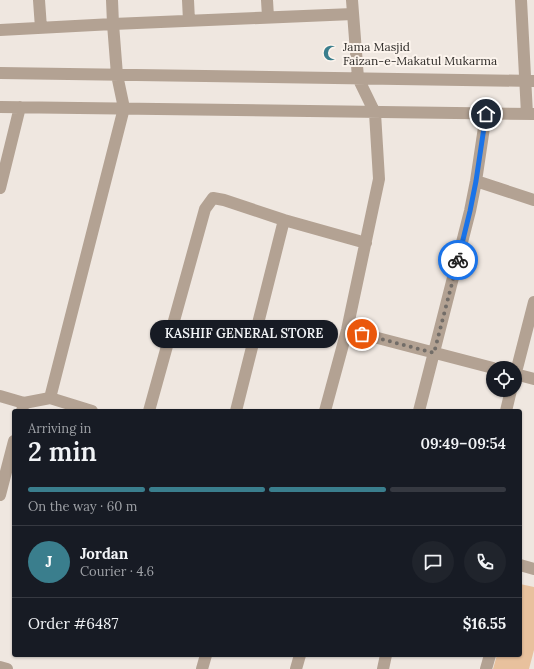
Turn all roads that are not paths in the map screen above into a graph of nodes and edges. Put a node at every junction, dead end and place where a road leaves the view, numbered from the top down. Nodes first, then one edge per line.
1 (39, 0) edge
2 (112, 0) edge
3 (188, 0) edge
4 (267, 0) edge
5 (352, 0) edge
6 (521, 0) edge
7 (353, 14) junction
8 (268, 17) junction
9 (188, 21) junction
10 (113, 24) junction
11 (41, 28) junction
12 (0, 30) edge
13 (0, 73) edge
14 (117, 75) junction
15 (358, 78) junction
16 (529, 81) edge
17 (0, 107) edge
18 (20, 107) junction
19 (124, 108) junction
20 (375, 113) junction
21 (486, 114) junction
22 (530, 114) edge
23 (476, 181) junction
24 (0, 188) edge
25 (534, 200) edge
26 (284, 220) junction
27 (366, 243) junction
28 (534, 302) edge
29 (347, 330) junction
30 (434, 353) junction
31 (519, 361) edge
32 (486, 366) edge
33 (522, 376) edge
34 (534, 379) edge
35 (0, 396) edge
36 (510, 397) edge
37 (50, 398) junction
38 (23, 407) edge
39 (86, 409) edge
40 (150, 409) edge
41 (237, 409) edge
42 (326, 409) edge
43 (420, 409) edge
44 (507, 409) edge
45 (12, 450) edge
46 (0, 495) edge
47 (522, 566) edge
48 (534, 569) edge
49 (205, 657) edge
50 (299, 657) edge
51 (386, 657) edge
52 (489, 657) edge
53 (0, 667) edge
54 (7, 669) edge
55 (202, 669) edge
56 (296, 669) edge
57 (383, 669) edge
58 (486, 669) edge

1 - 11 street
2 - 10 street
3 - 9 street
4 - 8 street
5 - 7 street
6 - 16 street
7 - 8 street
7 - 15 street
8 - 9 street
9 - 10 street
10 - 11 street
10 - 14 street
11 - 12 street
13 - 14 street
14 - 15 street
14 - 19 street
15 - 16 street
15 - 20 street
16 - 22 street
17 - 18 street
18 - 19 street
18 - 24 street
19 - 20 street
19 - 37 street
20 - 21 street
20 - 27 street
21 - 22 street
21 - 23 street
23 - 25 street
23 - 30 street
26 - 27 street
26 - 40 street
26 - 41 street
27 - 29 street
28 - 31 street
29 - 30 street
29 - 42 street
30 - 32 street
30 - 43 street
33 - 34 street
35 - 38 street
36 - 44 street
37 - 38 street
37 - 39 street
45 - 46 street
47 - 48 street
49 - 55 street
50 - 56 street
51 - 57 street
52 - 58 street
53 - 54 street

